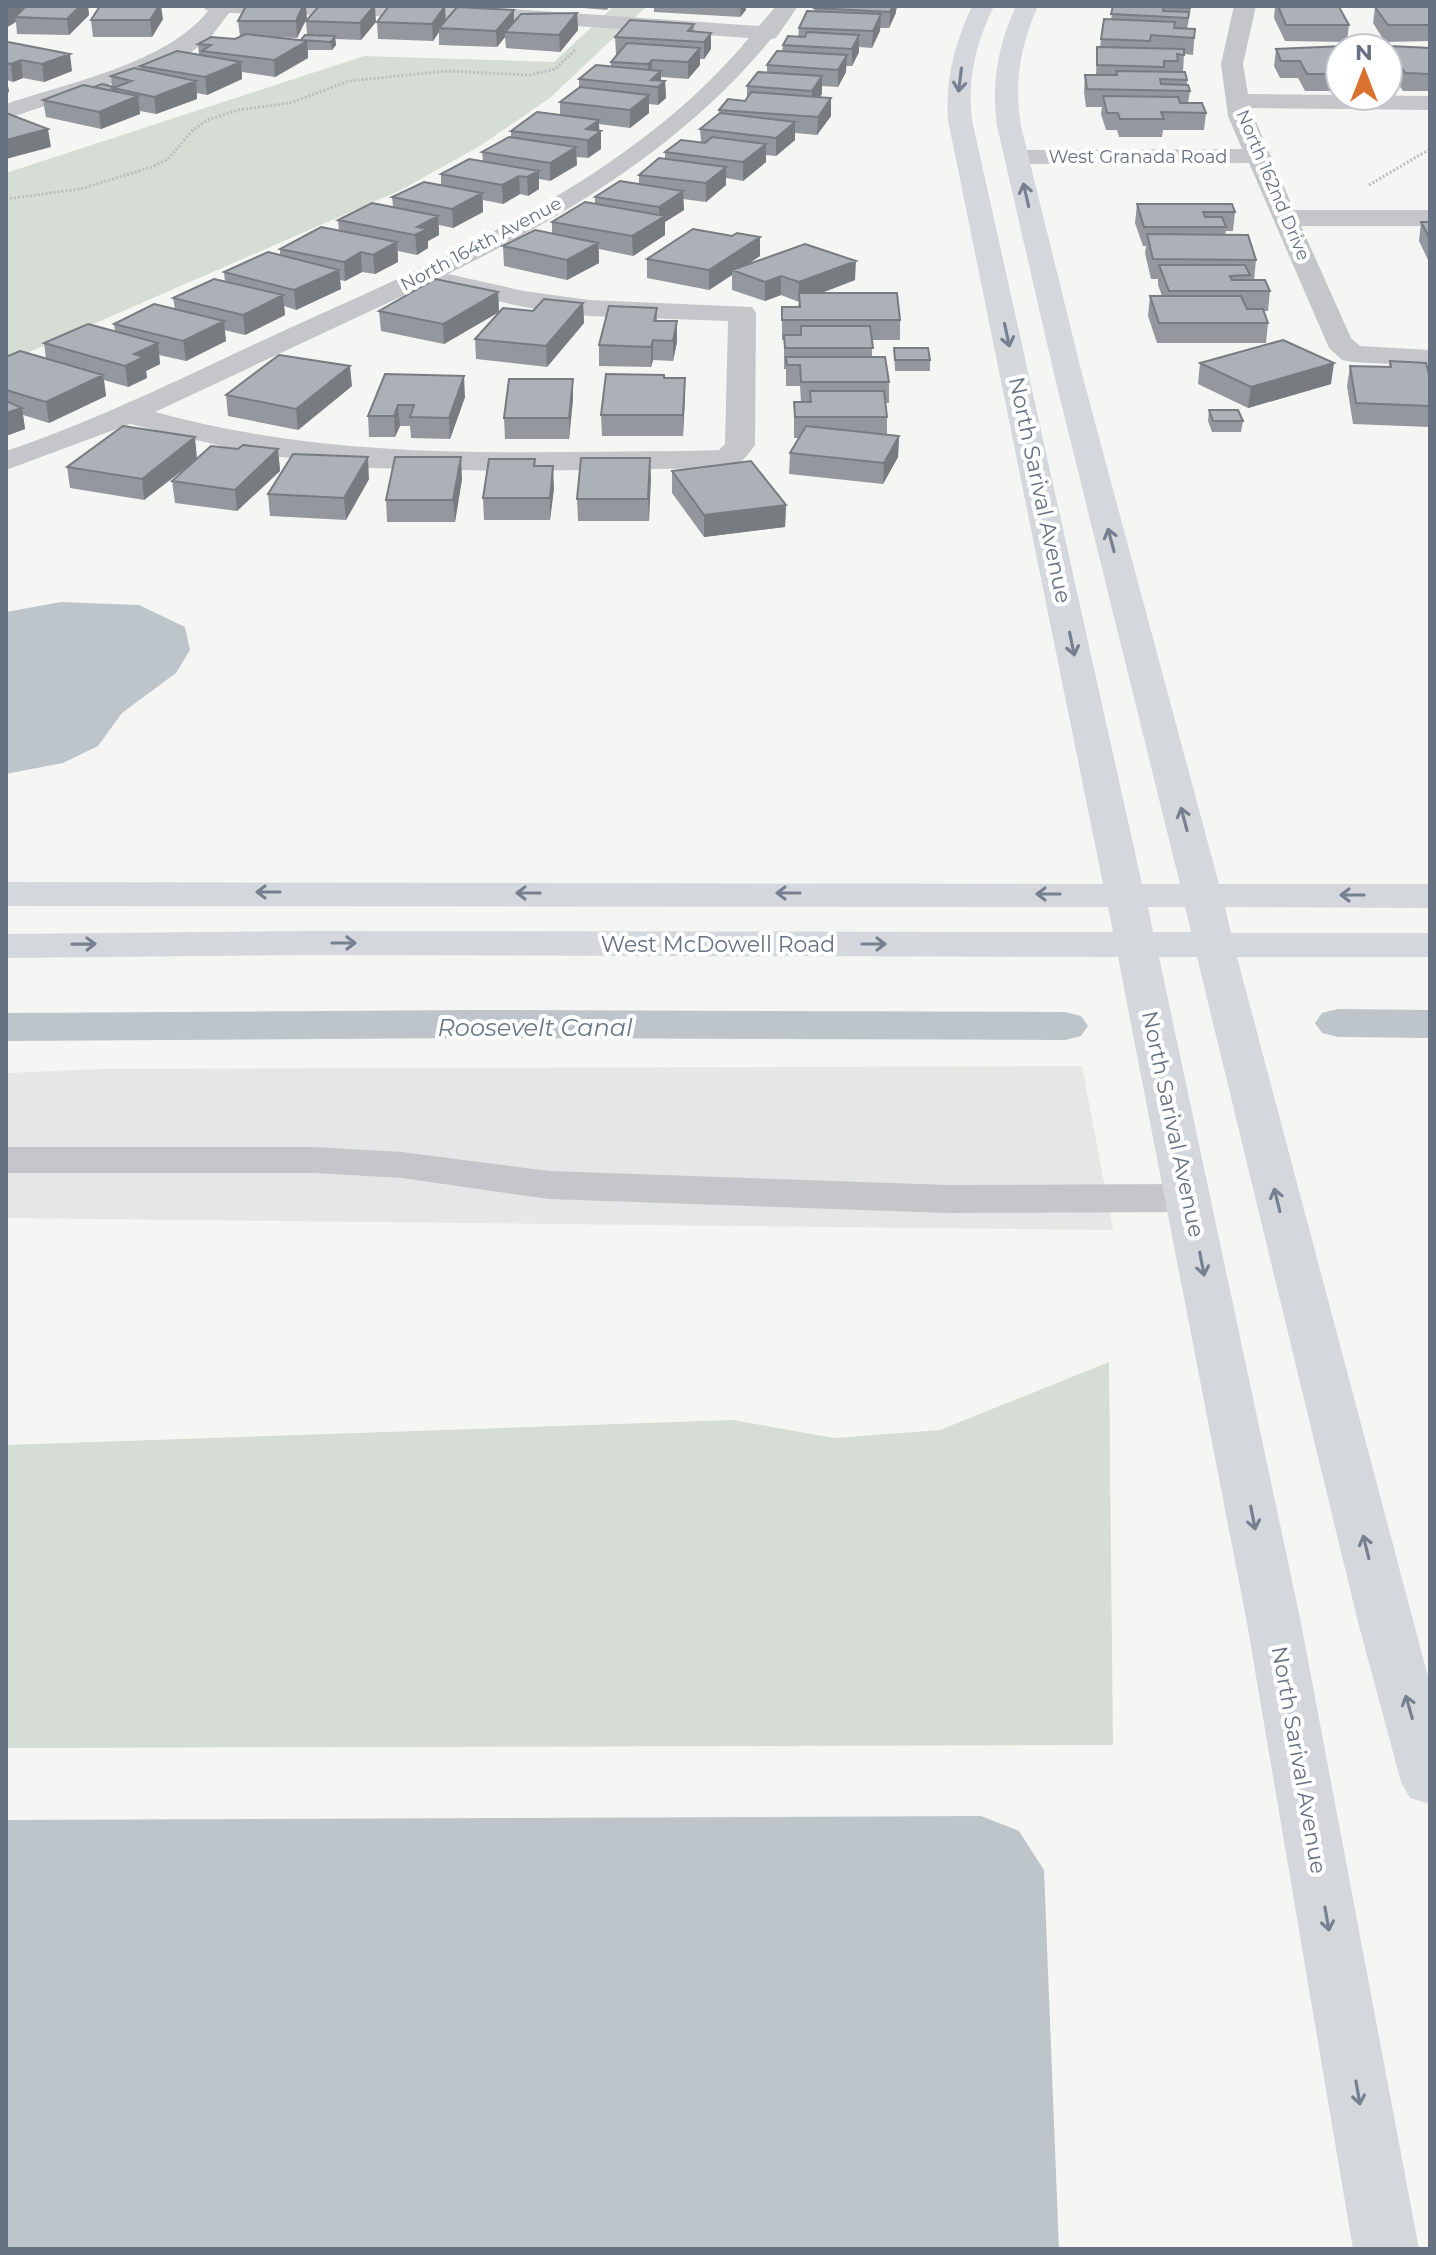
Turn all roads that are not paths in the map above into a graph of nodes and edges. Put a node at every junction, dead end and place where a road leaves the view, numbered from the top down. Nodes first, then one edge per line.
1 (212, 6) edge
2 (223, 6) edge
3 (787, 6) edge
4 (983, 6) edge
5 (1027, 6) edge
6 (1245, 6) edge
7 (768, 33) junction
8 (1238, 101) junction
9 (1430, 103) edge
10 (6, 112) edge
11 (1258, 156) junction
12 (1017, 157) junction
13 (1286, 218) junction
14 (1430, 218) edge
15 (425, 277) junction
16 (1430, 358) edge
17 (128, 414) junction
18 (6, 461) edge
19 (6, 894) edge
20 (1126, 894) junction
21 (1203, 895) junction
22 (1430, 896) edge
23 (1136, 945) junction
24 (1215, 945) junction
25 (1430, 945) edge
26 (6, 946) edge
27 (6, 1160) edge
28 (1188, 1198) junction
29 (1430, 1782) edge
30 (1386, 2249) edge

1 - 2 street
2 - 7 street
2 - 10 street
3 - 7 street, North 164th Avenue
4 -> 20 main road, North Sarival Avenue
5 - 12 main road
6 - 8 street, North 162nd Drive
7 - 15 street, North 164th Avenue
8 - 9 street
8 - 11 street, North 162nd Drive
11 - 12 street, West Granada Road
11 - 13 street, North 162nd Drive
21 -> 12 main road
13 - 14 street
13 - 16 street, North 162nd Drive
15 - 17 street, North 164th Avenue
15 - 17 street
17 - 18 street, North 164th Avenue
20 -> 19 main road
20 - 21 main road
20 - 23 main road, North Sarival Avenue
22 -> 21 main road
21 - 24 main road
23 - 24 main road, West McDowell Road
26 -> 23 main road, West McDowell Road
23 - 28 main road, North Sarival Avenue
24 - 25 main road, West McDowell Road
29 -> 24 main road
27 - 28 street
28 -> 30 main road, North Sarival Avenue

